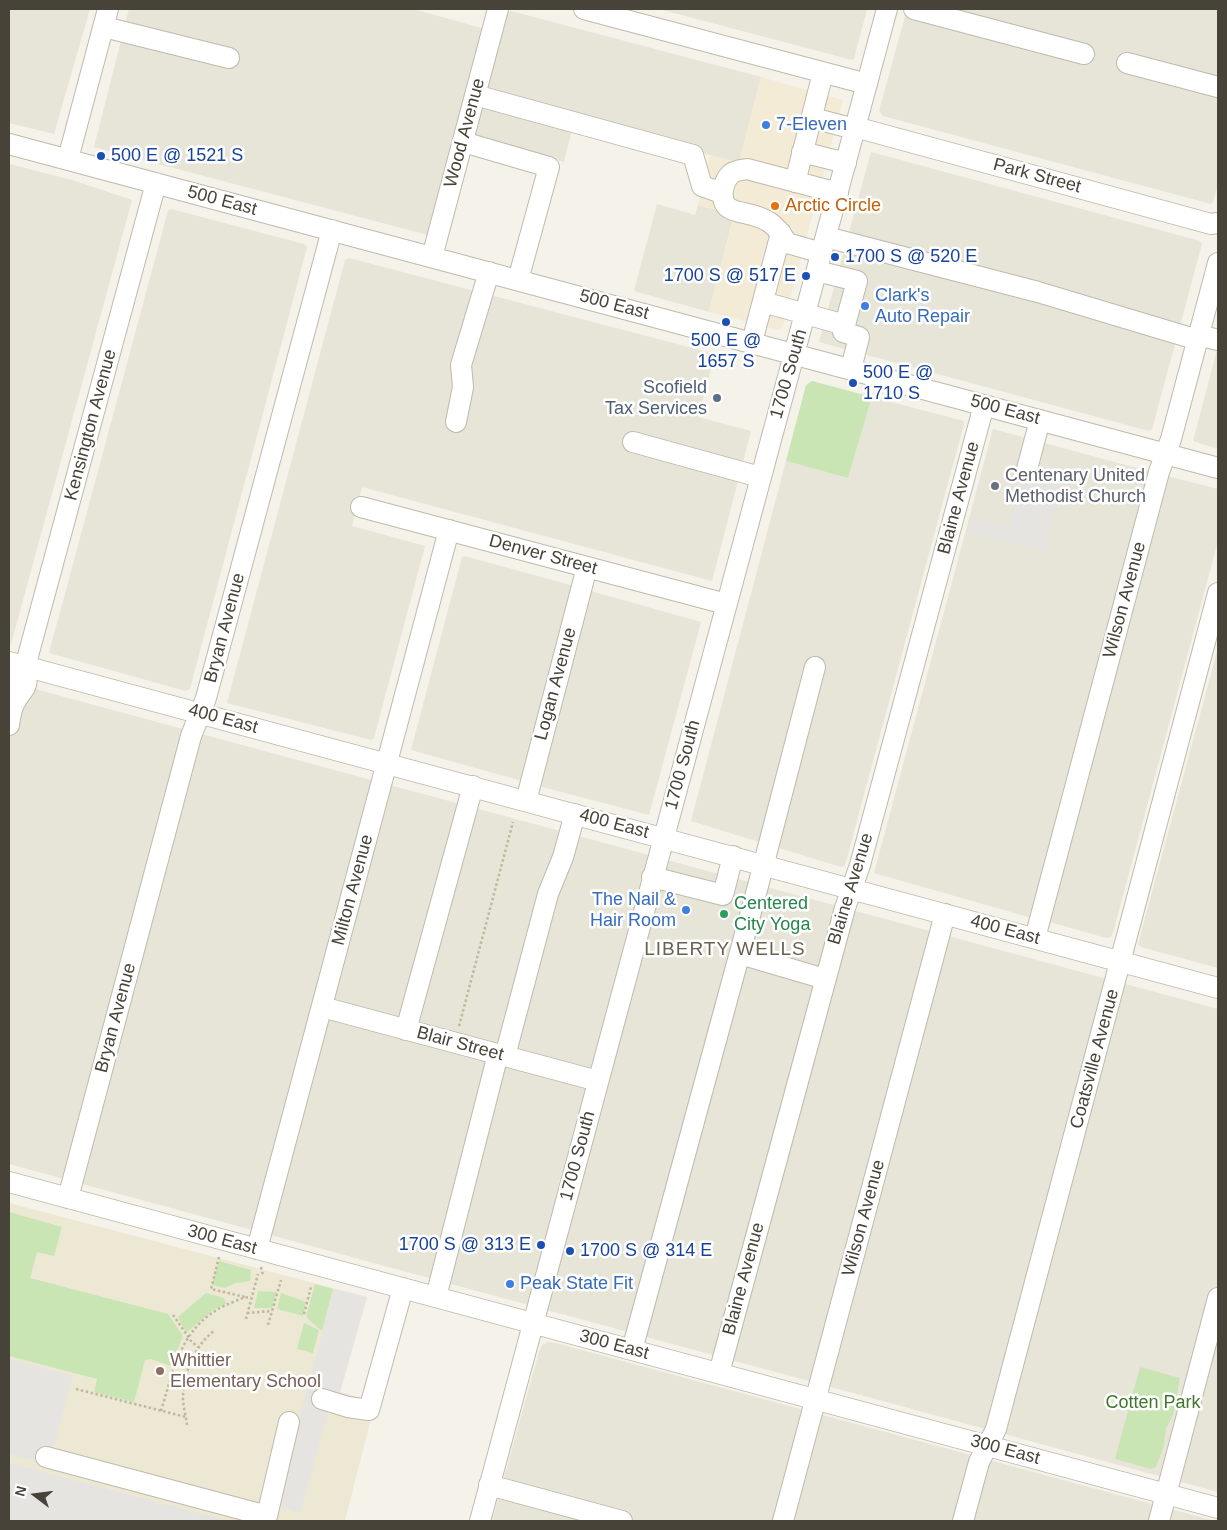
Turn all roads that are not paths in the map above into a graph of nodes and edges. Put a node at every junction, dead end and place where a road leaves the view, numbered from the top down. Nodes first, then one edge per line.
1 (498, 9) edge
2 (584, 9) edge
3 (887, 9) edge
4 (914, 9) edge
5 (106, 18) edge
6 (1084, 54) dead end
7 (229, 58) dead end
8 (1127, 63) dead end
9 (824, 73) junction
10 (867, 84) junction
11 (1218, 88) edge
12 (475, 95) junction
13 (812, 118) junction
14 (855, 128) junction
15 (463, 142) junction
16 (9, 144) edge
17 (802, 152) junction
18 (68, 160) junction
19 (846, 163) junction
20 (795, 182) junction
21 (156, 183) junction
22 (722, 193) junction
23 (838, 193) junction
24 (1218, 223) edge
25 (332, 230) junction
26 (782, 233) junction
27 (822, 254) junction
28 (432, 257) junction
29 (1218, 263) edge
30 (489, 272) junction
31 (518, 280) junction
32 (763, 302) junction
33 (806, 314) junction
34 (845, 324) junction
35 (1205, 338) edge
36 (752, 342) junction
37 (795, 353) junction
38 (851, 369) junction
39 (984, 405) junction
40 (1040, 420) junction
41 (456, 422) dead end
42 (633, 442) dead end
43 (1165, 454) junction
44 (1218, 468) edge
45 (1027, 469) dead end
46 (760, 477) junction
47 (360, 506) dead end
48 (449, 530) junction
49 (587, 567) junction
50 (1218, 593) edge
51 (726, 604) junction
52 (17, 664) edge
53 (815, 667) dead end
54 (199, 713) junction
55 (9, 725) edge
56 (387, 763) junction
57 (473, 786) junction
58 (526, 801) junction
59 (576, 814) junction
60 (663, 838) junction
61 (733, 856) junction
62 (764, 865) junction
63 (652, 878) junction
64 (852, 889) junction
65 (945, 914) junction
66 (1035, 938) junction
67 (740, 954) junction
68 (1121, 961) junction
69 (825, 978) junction
70 (1218, 988) edge
71 (322, 1007) junction
72 (406, 1030) junction
73 (501, 1055) junction
74 (598, 1081) junction
75 (9, 1182) edge
76 (68, 1198) junction
77 (257, 1249) junction
78 (403, 1288) junction
79 (436, 1297) junction
80 (1218, 1298) edge
81 (533, 1323) junction
82 (632, 1350) junction
83 (718, 1373) junction
84 (322, 1399) dead end
85 (815, 1399) junction
86 (289, 1422) dead end
87 (987, 1445) junction
88 (46, 1457) dead end
89 (489, 1485) junction
90 (1166, 1494) junction
91 (1218, 1508) edge
92 (480, 1521) edge
93 (622, 1521) edge
94 (783, 1521) edge
95 (964, 1521) edge
96 (1159, 1521) edge

1 - 12 street, Wood Avenue
2 - 9 street
3 - 10 street, 1700 South
4 - 6 street
5 - 7 street
5 - 18 street
8 - 11 street
9 - 10 street
9 - 13 street
10 - 14 street, 1700 South
12 - 15 street, Wood Avenue
12 - 22 street
13 - 14 street, Park Street
13 - 17 street
14 - 19 street, 1700 South
14 - 24 street, Park Street
15 - 28 street, Wood Avenue
15 - 31 street
16 - 18 street, 500 East
17 - 19 street
17 - 20 street
18 - 21 street, 500 East
19 - 23 street, 1700 South
20 - 22 street
20 - 23 street
21 - 25 street, 500 East
21 - 52 street, Kensington Avenue
22 - 26 street
23 - 27 street, 1700 South
25 - 28 street, 500 East
25 - 54 street, Bryan Avenue
26 - 27 street
26 - 32 street
27 - 33 street, 1700 South
27 - 34 street
27 - 35 street
28 - 30 street, 500 East
29 - 35 street, Wilson Avenue
30 - 31 street, 500 East
30 - 41 street
31 - 36 street, 500 East
32 - 33 street
32 - 36 street
33 - 34 street
33 - 37 street, 1700 South
34 - 38 street
35 - 43 street, Wilson Avenue
36 - 37 street, 500 East
37 - 38 street, 500 East
37 - 46 street, 1700 South
38 - 39 street, 500 East
39 - 40 street, 500 East
39 - 64 street, Blaine Avenue
40 - 43 street, 500 East
40 - 45 street
42 - 46 street
43 - 44 street, 500 East
43 - 66 street, Wilson Avenue
46 - 51 street, 1700 South
47 - 48 street, Denver Street
48 - 49 street, Denver Street
48 - 56 street, Milton Avenue
49 - 51 street, Denver Street
49 - 58 street, Logan Avenue
50 - 68 street, Coatsville Avenue
51 - 60 street, 1700 South
52 - 54 street, 400 East
52 - 55 street, Kensington Avenue
53 - 62 street
54 - 56 street, 400 East
54 - 76 street, Bryan Avenue
56 - 57 street, 400 East
56 - 71 street, Milton Avenue
57 - 58 street, 400 East
57 - 72 street
58 - 59 street, 400 East
59 - 60 street, 400 East
59 - 73 street
60 - 61 street, 400 East
60 - 63 street, 1700 South
61 - 62 street, 400 East
61 - 63 street
62 - 64 street, 400 East
62 - 67 street
63 - 74 street, 1700 South
64 - 65 street, 400 East
64 - 69 street, Blaine Avenue
65 - 66 street, 400 East
65 - 85 street, Wilson Avenue
66 - 68 street, 400 East
67 - 69 street
67 - 82 street
68 - 70 street, 400 East
68 - 87 street, Coatsville Avenue
69 - 83 street, Blaine Avenue
71 - 72 street, Blair Street
71 - 77 street, Milton Avenue
72 - 73 street, Blair Street
73 - 74 street, Blair Street
73 - 79 street
74 - 81 street, 1700 South
75 - 76 street, 300 East
76 - 77 street, 300 East
77 - 78 street, 300 East
78 - 79 street, 300 East
78 - 84 street
79 - 81 street, 300 East
80 - 90 street
81 - 82 street, 300 East
81 - 89 street, 1700 South
82 - 83 street, 300 East
83 - 85 street, 300 East
85 - 87 street, 300 East
85 - 94 street, Wilson Avenue
86 - 88 street
87 - 90 street, 300 East
87 - 95 street, Coatsville Avenue
89 - 92 street, 1700 South
89 - 93 street
90 - 91 street, 300 East
90 - 96 street

